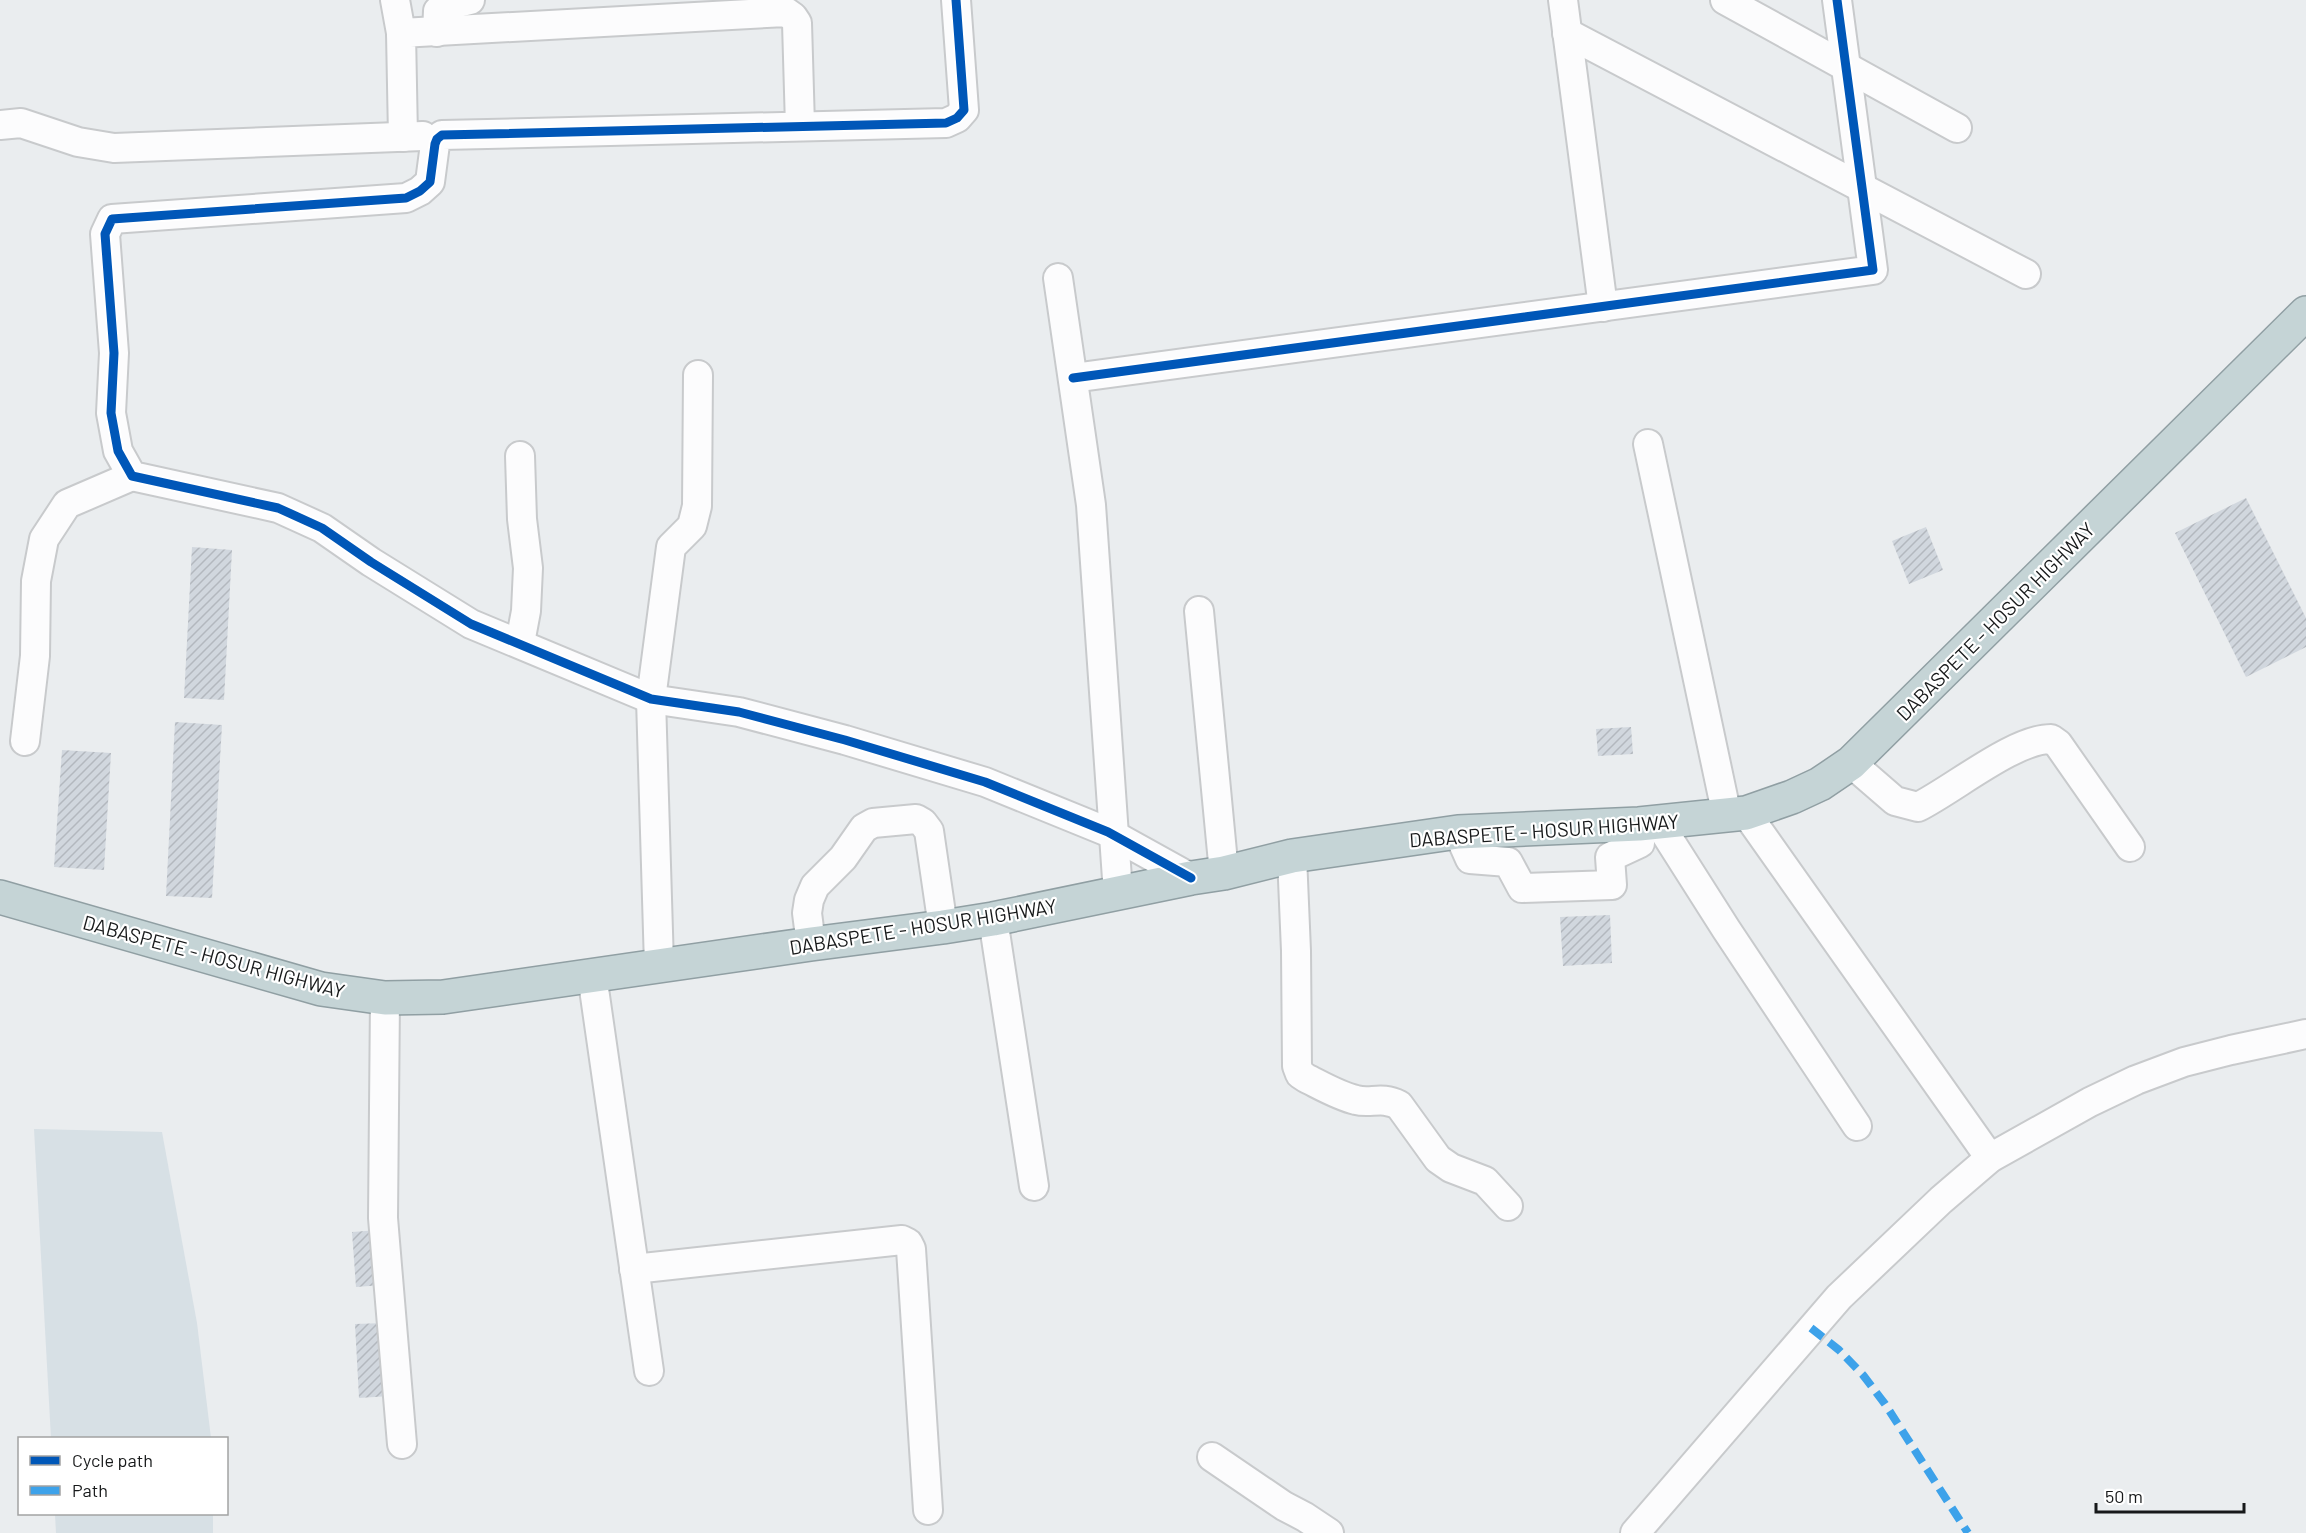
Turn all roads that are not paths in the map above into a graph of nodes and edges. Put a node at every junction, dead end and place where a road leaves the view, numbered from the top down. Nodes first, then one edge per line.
1 (395, 0) edge
2 (470, 0) edge
3 (956, 0) edge
4 (1563, 0) edge
5 (1725, 0) edge
6 (1837, 0) edge
7 (698, 9) edge
8 (437, 32) junction
9 (401, 33) junction
10 (1567, 33) junction
11 (1846, 67) junction
12 (0, 125) edge
13 (800, 126) junction
14 (1957, 128) dead end
15 (442, 135) junction
16 (403, 137) junction
17 (1862, 188) junction
18 (2026, 274) dead end
19 (1058, 278) dead end
20 (1603, 307) junction
21 (2306, 312) edge
22 (698, 375) dead end
23 (1073, 378) junction
24 (1648, 444) dead end
25 (520, 456) dead end
26 (132, 476) junction
27 (1199, 611) dead end
28 (519, 643) junction
29 (651, 699) junction
30 (25, 741) dead end
31 (1851, 763) junction
32 (1737, 814) junction
33 (1649, 823) junction
34 (1458, 832) junction
35 (2130, 847) dead end
36 (1292, 856) junction
37 (1224, 873) junction
38 (1191, 878) junction
39 (1118, 893) junction
40 (0, 897) edge
41 (993, 919) junction
42 (943, 927) junction
43 (811, 944) junction
44 (659, 965) junction
45 (592, 975) junction
46 (385, 998) junction
47 (2306, 1035) edge
48 (1857, 1126) dead end
49 (1990, 1158) junction
50 (1034, 1186) dead end
51 (1508, 1206) dead end
52 (634, 1269) junction
53 (649, 1371) dead end
54 (402, 1444) dead end
55 (1212, 1457) dead end
56 (928, 1510) dead end
57 (1329, 1533) edge
58 (1635, 1533) edge

1 - 9 street
2 - 8 street
3 - 13 street
4 - 10 street
5 - 11 street
6 - 11 street
7 - 8 street
7 - 13 street
8 - 9 street
9 - 16 street
10 - 17 street
10 - 20 street
11 - 14 street
11 - 17 street
12 - 16 street
13 - 15 street
15 - 16 street
15 - 26 street
17 - 18 street
17 - 20 street
19 - 23 street
20 - 23 street
21 - 31 highway, DABASPETE - HOSUR HIGHWAY
22 - 29 street
23 - 39 street
24 - 32 street
25 - 28 street
26 - 28 street
26 - 30 street
27 - 37 street
28 - 29 street
29 - 38 street
29 - 44 street
31 - 32 highway, DABASPETE - HOSUR HIGHWAY
31 - 35 street
32 - 33 highway, DABASPETE - HOSUR HIGHWAY
32 - 49 street
33 - 34 highway, DABASPETE - HOSUR HIGHWAY
33 - 34 street
33 - 48 street
34 - 36 highway, DABASPETE - HOSUR HIGHWAY
36 - 37 highway, DABASPETE - HOSUR HIGHWAY
36 - 51 street
37 - 38 highway, DABASPETE - HOSUR HIGHWAY
38 - 39 highway, DABASPETE - HOSUR HIGHWAY
39 - 41 highway, DABASPETE - HOSUR HIGHWAY
40 - 46 highway, DABASPETE - HOSUR HIGHWAY
41 - 42 highway, DABASPETE - HOSUR HIGHWAY
41 - 50 street
42 - 43 highway, DABASPETE - HOSUR HIGHWAY
42 - 43 street
43 - 44 highway, DABASPETE - HOSUR HIGHWAY
44 - 45 highway, DABASPETE - HOSUR HIGHWAY
45 - 46 highway, DABASPETE - HOSUR HIGHWAY
45 - 52 street
46 - 54 street
47 - 49 street
49 - 58 street
52 - 53 street
52 - 56 street
55 - 57 street

